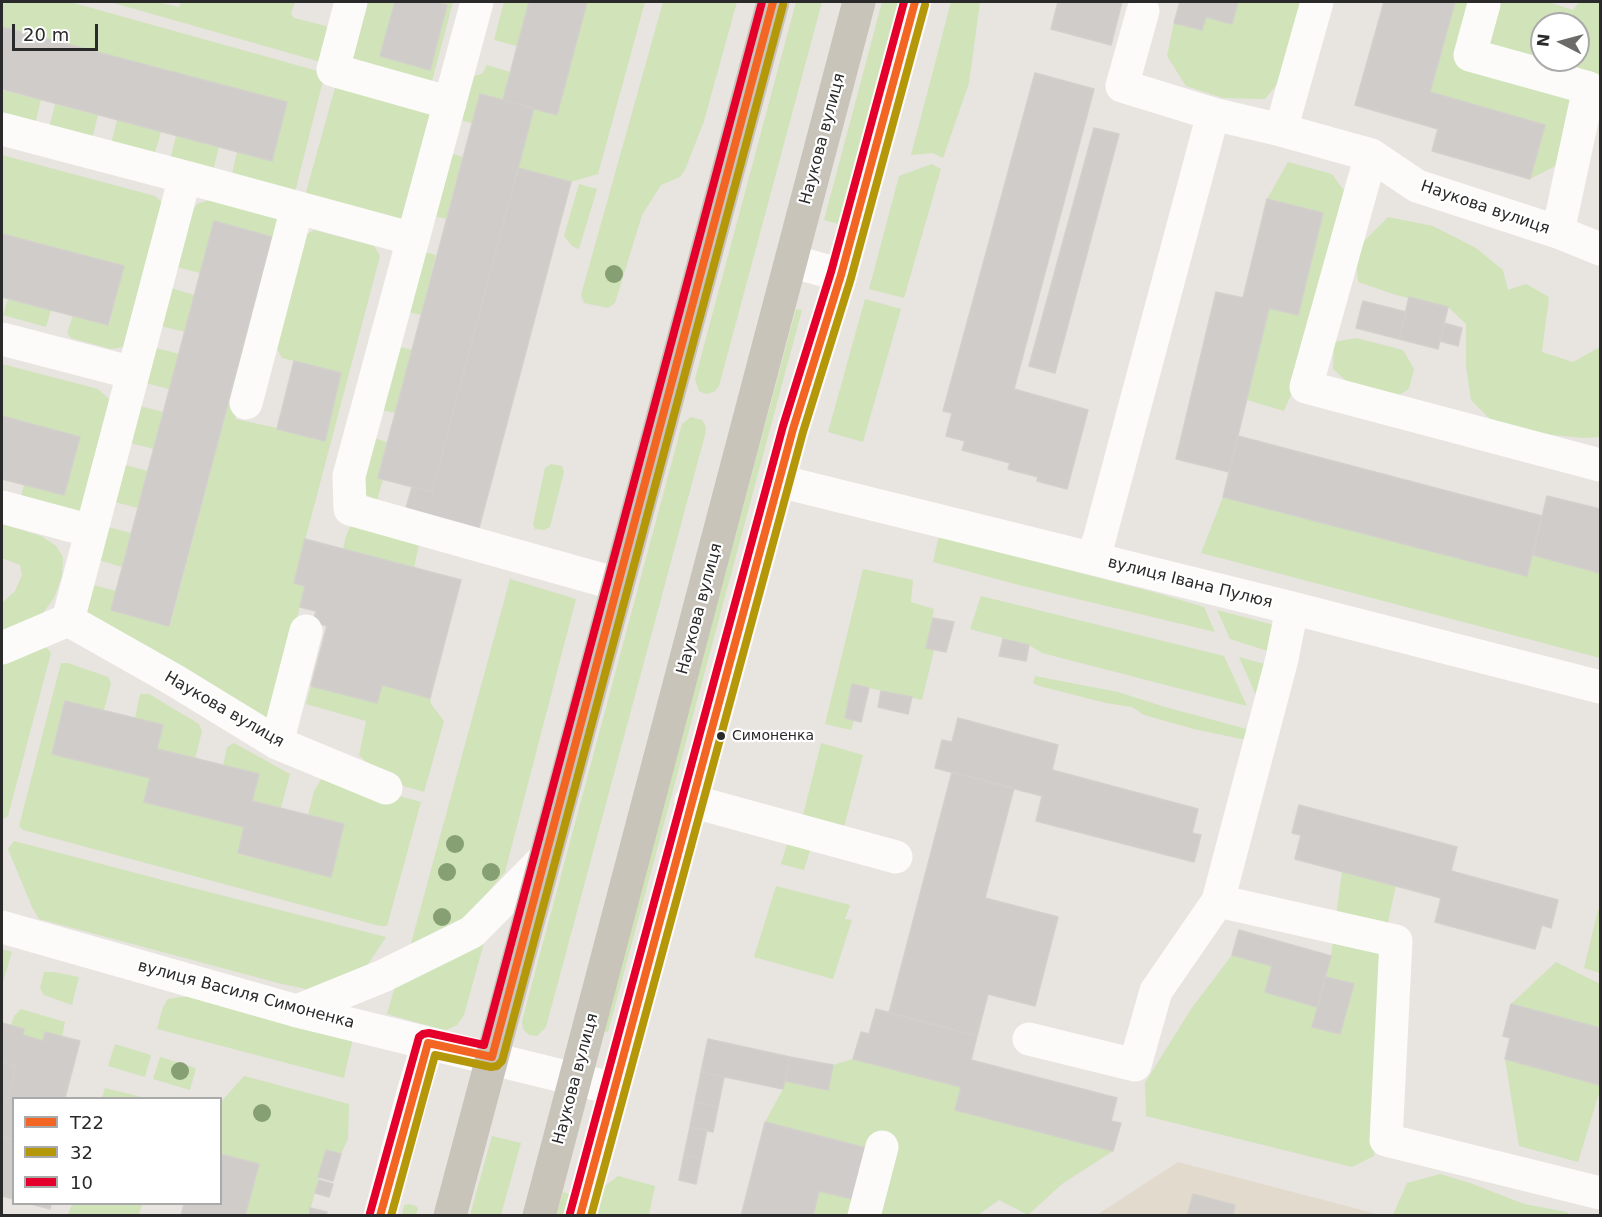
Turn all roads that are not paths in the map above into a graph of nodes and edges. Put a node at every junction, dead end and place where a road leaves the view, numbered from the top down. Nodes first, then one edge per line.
1 (351, 2) edge
2 (477, 2) edge
3 (773, 2) edge
4 (859, 2) edge
5 (915, 2) edge
6 (1317, 2) edge
7 (1484, 4) dead end
8 (1143, 11) dead end
9 (1595, 90) edge
10 (450, 103) junction
11 (1213, 114) junction
12 (2, 129) edge
13 (1281, 130) junction
14 (1371, 156) junction
15 (184, 177) junction
16 (297, 208) junction
17 (1558, 232) junction
18 (413, 239) junction
19 (1600, 249) edge
20 (791, 261) junction
21 (841, 275) junction
22 (2, 339) edge
23 (133, 373) junction
24 (246, 403) dead end
25 (1600, 465) edge
26 (779, 481) junction
27 (2, 507) edge
28 (91, 531) junction
29 (1092, 558) junction
30 (617, 584) junction
31 (1292, 608) junction
32 (68, 620) junction
33 (306, 632) dead end
34 (2, 648) edge
35 (1600, 687) edge
36 (277, 743) junction
37 (386, 788) dead end
38 (691, 801) junction
39 (896, 857) dead end
40 (545, 858) junction
41 (1218, 901) junction
42 (2, 927) edge
43 (297, 1011) junction
44 (1029, 1039) dead end
45 (429, 1043) junction
46 (492, 1057) junction
47 (576, 1078) junction
48 (613, 1089) junction
49 (882, 1147) dead end
50 (1600, 1193) edge
51 (380, 1215) edge
52 (450, 1215) edge
53 (539, 1215) edge
54 (580, 1215) edge
55 (864, 1215) edge

1 - 10 street
2 - 10 street
3 - 30 main road
4 - 20 main road, Наукова вулиця
5 - 21 street
6 - 13 street
7 - 9 street
8 - 11 street, Наукова вулиця
9 - 17 street
10 - 18 street
11 - 13 street, Наукова вулиця
11 - 29 street
12 - 15 street
13 - 14 street, Наукова вулиця
14 - 17 street, Наукова вулиця
14 - 25 street
15 - 16 street
15 - 23 street
16 - 18 street
16 - 24 street
17 - 19 street, Наукова вулиця
18 - 30 street
20 - 21 street
20 - 47 main road, Наукова вулиця
21 - 26 street
22 - 23 street
23 - 28 street
26 - 29 street, вулиця Івана Пулюя
26 - 38 street
27 - 28 street
28 - 32 street
29 - 31 street, вулиця Івана Пулюя
30 - 40 main road
31 - 35 street, вулиця Івана Пулюя
31 - 41 street
32 - 34 street
32 - 36 street, Наукова вулиця
33 - 36 street
36 - 37 street, Наукова вулиця
38 - 39 street
38 - 48 street
40 - 43 street
40 - 46 main road
41 - 44 street
41 - 50 street
42 - 43 street, вулиця Василя Симоненка
43 - 45 street, вулиця Василя Симоненка
45 - 46 street, вулиця Василя Симоненка
45 - 51 street
46 - 47 street, вулиця Василя Симоненка
46 - 52 main road
47 - 48 street, вулиця Василя Симоненка
47 - 53 main road, Наукова вулиця
48 - 54 street
49 - 55 street

